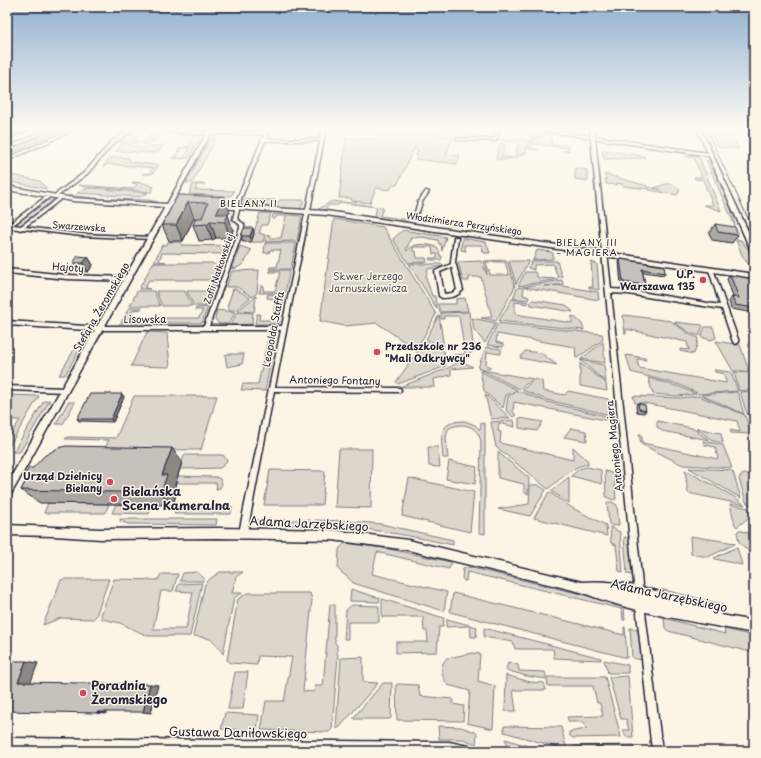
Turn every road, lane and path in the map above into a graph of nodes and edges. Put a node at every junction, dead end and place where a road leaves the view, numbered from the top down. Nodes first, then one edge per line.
1 (93, 164) edge
2 (190, 164) edge
3 (253, 164) edge
4 (317, 164) edge
5 (595, 164) edge
6 (714, 164) edge
7 (7, 188) edge
8 (427, 192) dead end
9 (54, 197) junction
10 (169, 206) junction
11 (193, 206) edge
12 (215, 207) edge
13 (236, 208) junction
14 (307, 211) junction
15 (417, 212) dead end
16 (7, 226) edge
17 (14, 228) junction
18 (20, 228) junction
19 (7, 233) edge
20 (457, 235) junction
21 (151, 238) junction
22 (754, 251) edge
23 (604, 254) junction
24 (454, 265) junction
25 (711, 270) junction
26 (7, 271) edge
27 (754, 276) edge
28 (128, 279) junction
29 (608, 291) junction
30 (723, 307) junction
31 (7, 323) edge
32 (100, 328) junction
33 (206, 328) junction
34 (284, 328) junction
35 (736, 342) dead end
36 (7, 388) edge
37 (272, 388) junction
38 (65, 390) junction
39 (398, 390) dead end
40 (7, 493) edge
41 (7, 530) edge
42 (243, 533) junction
43 (581, 587) junction
44 (639, 593) junction
45 (640, 605) junction
46 (754, 627) edge
47 (7, 743) edge
48 (156, 748) edge
49 (318, 749) edge
50 (449, 749) edge
51 (469, 751) edge
52 (657, 751) edge

1 - 9 street
2 - 10 street, Stefana Żeromskiego
3 - 13 street
4 - 14 street, Leopolda Staffa
5 - 23 street, Antoniego Magiera
6 - 22 street
7 - 9 street
8 - 15 street
9 - 10 street
9 - 16 street
9 - 18 street
10 - 11 street
10 - 21 street, Stefana Żeromskiego
12 - 13 street, Włodzimierza Perzyńskiego
13 - 14 street, Włodzimierza Perzyńskiego
13 - 33 street, Zofii Nałkowskiej
14 - 20 street, Włodzimierza Perzyńskiego
14 - 34 street, Leopolda Staffa
16 - 17 street, Swarzewska
17 - 18 street, Swarzewska
17 - 19 street
18 - 21 street, Swarzewska
20 - 23 street, Włodzimierza Perzyńskiego
20 - 24 street
21 - 28 street, Stefana Żeromskiego
23 - 25 street, Włodzimierza Perzyńskiego
23 - 29 street, Antoniego Magiera
24 - 24 street
25 - 27 street, Włodzimierza Perzyńskiego
25 - 30 street
26 - 28 street, Hajoty
28 - 32 street, Stefana Żeromskiego
29 - 30 street
29 - 44 street, Antoniego Magiera
30 - 35 street
31 - 32 street, Lisowska
32 - 33 street, Lisowska
32 - 38 street, Stefana Żeromskiego
33 - 34 street, Lisowska
34 - 37 street, Leopolda Staffa
36 - 38 street
37 - 39 street, Antoniego Fontany
37 - 42 street, Leopolda Staffa
38 - 40 street, Stefana Żeromskiego
41 - 42 street, Adama Jarzębskiego
42 - 43 street, Adama Jarzębskiego
43 - 44 street, Adama Jarzębskiego
43 - 45 street, Adama Jarzębskiego
44 - 45 street, Antoniego Magiera
44 - 46 street, Adama Jarzębskiego
45 - 46 street, Adama Jarzębskiego
45 - 52 street, Antoniego Magiera
47 - 48 street, Gustawa Daniłowskiego
48 - 49 street, Gustawa Daniłowskiego
49 - 50 street, Gustawa Daniłowskiego
50 - 51 street, Gustawa Daniłowskiego

